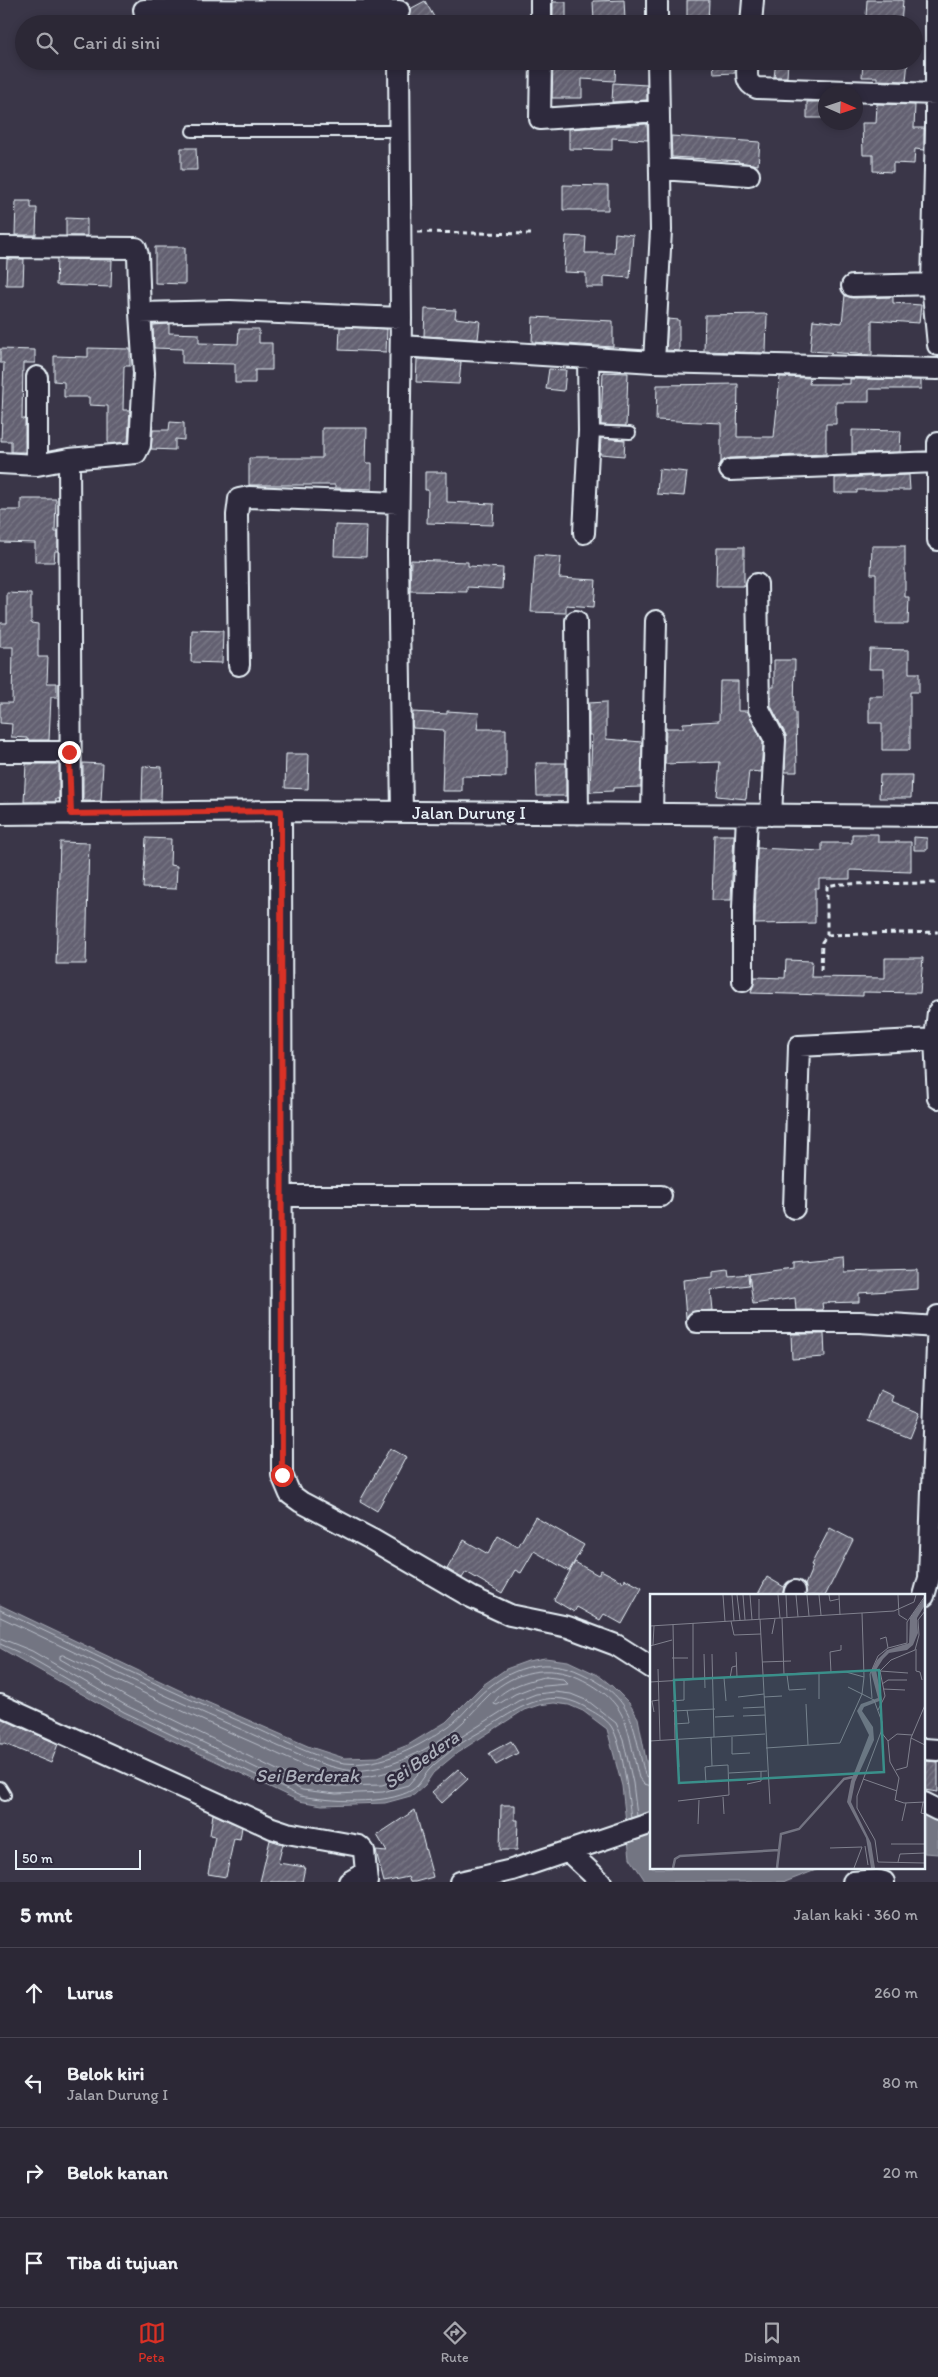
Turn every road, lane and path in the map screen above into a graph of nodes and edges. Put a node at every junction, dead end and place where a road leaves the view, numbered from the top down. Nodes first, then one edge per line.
1 (541, 0) edge
2 (657, 0) edge
3 (753, 0) edge
4 (936, 0) edge
5 (144, 10) dead end
6 (399, 12) edge
7 (541, 15) edge
8 (657, 15) edge
9 (752, 15) edge
10 (399, 70) edge
11 (541, 70) edge
12 (658, 70) edge
13 (747, 70) edge
14 (936, 94) junction
15 (658, 111) junction
16 (192, 131) dead end
17 (400, 131) junction
18 (660, 169) junction
19 (749, 175) dead end
20 (936, 178) edge
21 (400, 231) junction
22 (532, 234) dead end
23 (0, 247) edge
24 (935, 284) edge
25 (852, 286) dead end
26 (140, 313) junction
27 (401, 318) junction
28 (938, 345) edge
29 (401, 346) junction
30 (588, 358) junction
31 (654, 362) junction
32 (938, 369) edge
33 (37, 377) dead end
34 (589, 431) junction
35 (630, 433) dead end
36 (938, 443) edge
37 (69, 459) junction
38 (937, 462) edge
39 (0, 463) edge
40 (37, 465) junction
41 (730, 470) dead end
42 (398, 503) junction
43 (938, 518) edge
44 (584, 533) dead end
45 (938, 540) edge
46 (757, 584) dead end
47 (576, 621) dead end
48 (656, 621) dead end
49 (239, 666) dead end
50 (0, 752) edge
51 (69, 752) junction
52 (281, 811) junction
53 (402, 812) junction
54 (0, 814) edge
55 (71, 814) junction
56 (578, 814) junction
57 (652, 814) junction
58 (747, 815) junction
59 (771, 815) junction
60 (938, 816) edge
61 (938, 883) edge
62 (938, 932) edge
63 (827, 935) junction
64 (821, 970) dead end
65 (743, 981) dead end
66 (938, 1012) edge
67 (935, 1039) junction
68 (938, 1098) edge
69 (282, 1196) junction
70 (661, 1196) dead end
71 (794, 1208) dead end
72 (697, 1322) dead end
73 (937, 1322) edge
74 (935, 1443) edge
75 (925, 1594) edge
76 (650, 1667) edge
77 (0, 1705) edge
78 (926, 1804) edge
79 (938, 1810) edge
80 (650, 1825) edge
81 (569, 1852) junction
82 (361, 1879) edge
83 (460, 1882) edge
84 (602, 1882) edge
85 (853, 1882) edge
86 (884, 1882) edge

1 - 7 street
2 - 8 street
3 - 9 street
4 - 14 street
5 - 6 street
10 - 17 street
11 - 15 street
12 - 15 street
13 - 14 street
14 - 20 street
15 - 18 street
16 - 17 lane
17 - 21 street
18 - 19 street
18 - 31 street
20 - 24 street
21 - 22 path
21 - 27 street
23 - 26 street
24 - 25 street
24 - 28 street
26 - 27 street
26 - 37 street
27 - 29 street
29 - 30 street
29 - 42 street
30 - 31 street
30 - 34 street
31 - 32 street
33 - 40 street
34 - 35 lane
34 - 44 street
36 - 38 street
37 - 40 street
37 - 51 street
38 - 41 street
38 - 43 street
39 - 40 street
42 - 49 street
42 - 53 street
43 - 45 street
46 - 59 street
47 - 56 street
48 - 57 street
50 - 51 street
51 - 55 street
52 - 53 street, Jalan Durung I
52 - 55 street, Jalan Durung I
52 - 69 street
53 - 56 street, Jalan Durung I
54 - 55 street, Jalan Durung I
56 - 57 street, Jalan Durung I
57 - 58 street, Jalan Durung I
58 - 59 street, Jalan Durung I
58 - 65 street
59 - 60 street, Jalan Durung I
61 - 63 path
62 - 63 path
63 - 64 path
66 - 67 street
67 - 68 street
67 - 71 street
69 - 70 street
69 - 76 street
72 - 73 street
73 - 74 street
74 - 75 street
77 - 82 street
78 - 79 street
80 - 81 street
81 - 83 street
81 - 84 street
85 - 86 street

